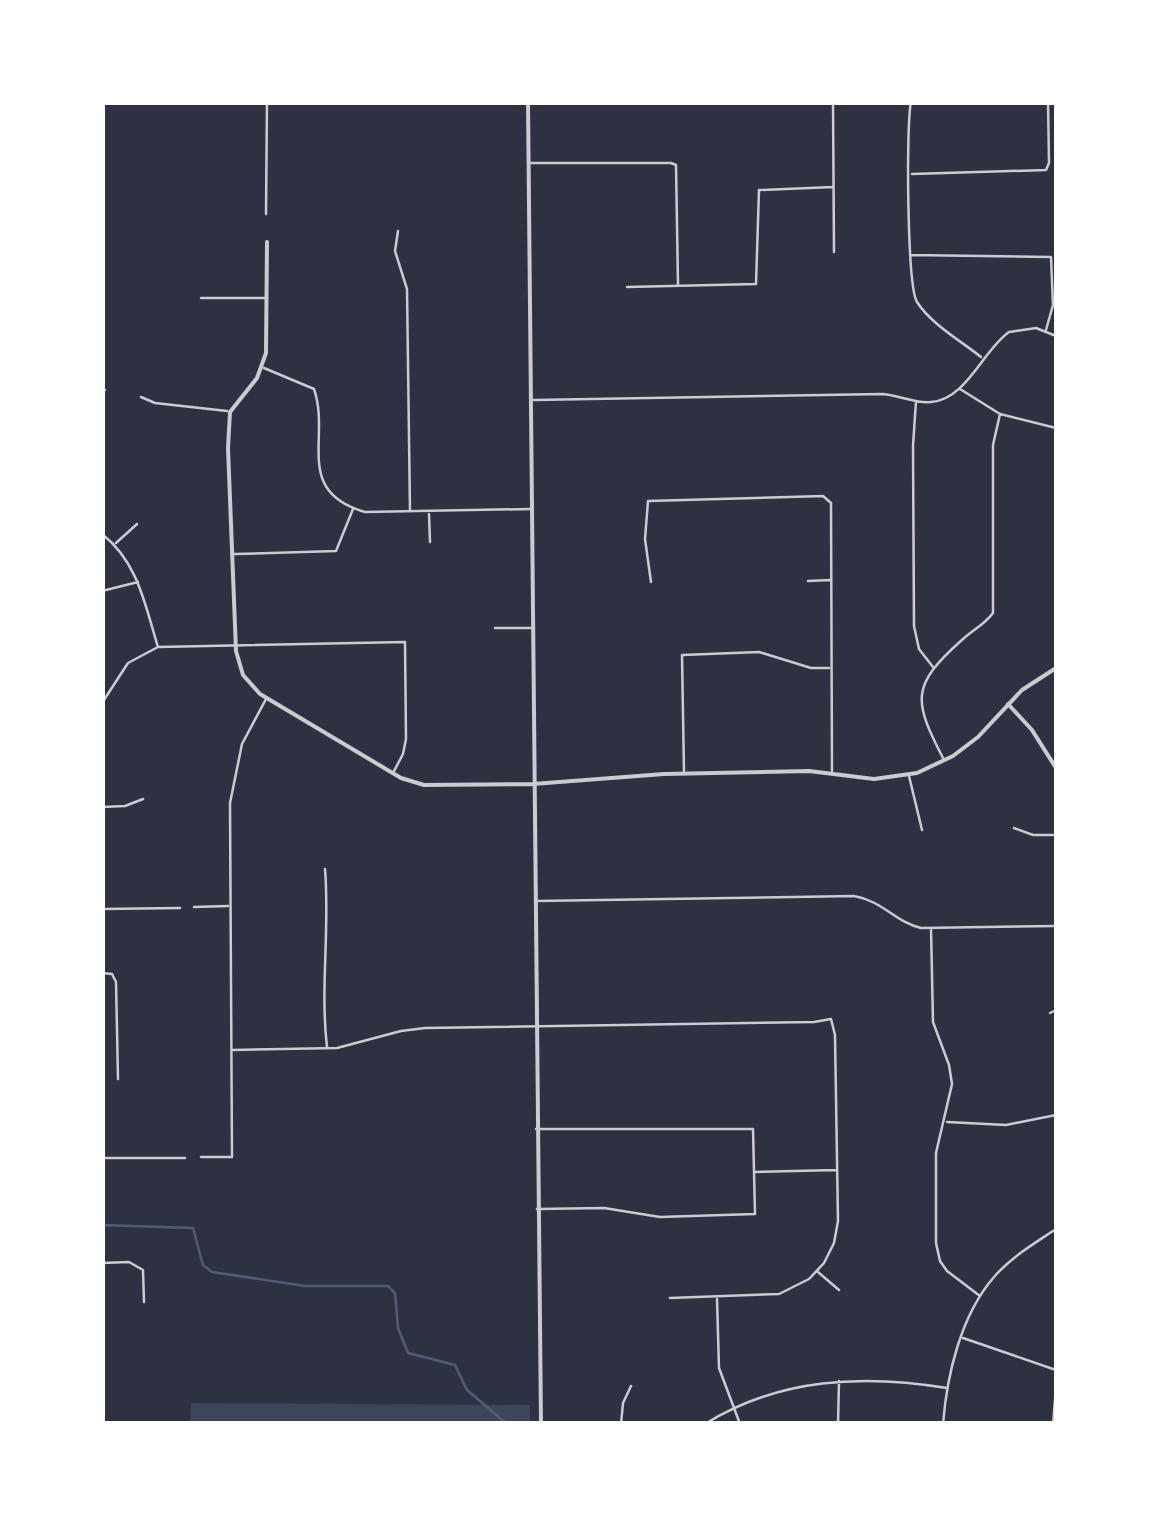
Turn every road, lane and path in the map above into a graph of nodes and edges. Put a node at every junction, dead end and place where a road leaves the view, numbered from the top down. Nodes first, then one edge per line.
1 (267, 102) edge
2 (528, 102) edge
3 (833, 102) edge
4 (911, 102) edge
5 (1048, 102) edge
6 (528, 162) junction
7 (910, 174) junction
8 (833, 187) junction
9 (266, 214) dead end
10 (398, 231) dead end
11 (267, 242) dead end
12 (834, 252) dead end
13 (910, 255) junction
14 (678, 287) junction
15 (627, 288) dead end
16 (201, 298) dead end
17 (268, 298) junction
18 (1045, 331) junction
19 (1056, 336) edge
20 (982, 358) junction
21 (262, 368) junction
22 (959, 388) junction
23 (140, 397) dead end
24 (532, 400) junction
25 (916, 400) junction
26 (230, 412) junction
27 (1000, 414) junction
28 (1056, 428) edge
29 (353, 508) junction
30 (530, 509) junction
31 (410, 512) junction
32 (429, 512) junction
33 (137, 524) dead end
34 (102, 534) edge
35 (430, 542) dead end
36 (115, 544) junction
37 (233, 554) junction
38 (808, 580) dead end
39 (832, 580) junction
40 (138, 582) junction
41 (651, 582) dead end
42 (102, 591) edge
43 (495, 628) dead end
44 (531, 628) junction
45 (236, 645) junction
46 (158, 647) junction
47 (832, 668) junction
48 (934, 668) junction
49 (1056, 668) edge
50 (267, 698) junction
51 (102, 702) edge
52 (1008, 704) junction
53 (944, 761) junction
54 (1056, 768) edge
55 (393, 773) junction
56 (684, 773) junction
57 (832, 773) junction
58 (909, 775) junction
59 (533, 784) junction
60 (143, 799) dead end
61 (102, 807) edge
62 (1014, 828) dead end
63 (922, 830) dead end
64 (1056, 835) edge
65 (324, 869) dead end
66 (535, 901) junction
67 (230, 906) junction
68 (180, 908) dead end
69 (194, 908) dead end
70 (102, 909) edge
71 (1056, 926) edge
72 (931, 928) junction
73 (102, 972) edge
74 (1056, 1010) edge
75 (1050, 1013) dead end
76 (535, 1026) junction
77 (327, 1049) junction
78 (232, 1050) junction
79 (118, 1079) dead end
80 (1056, 1115) edge
81 (945, 1122) junction
82 (536, 1129) junction
83 (201, 1157) dead end
84 (102, 1158) edge
85 (185, 1158) dead end
86 (837, 1170) junction
87 (754, 1172) junction
88 (537, 1209) junction
89 (1056, 1229) edge
90 (102, 1263) edge
91 (816, 1271) junction
92 (839, 1290) dead end
93 (980, 1296) junction
94 (718, 1297) junction
95 (670, 1298) dead end
96 (144, 1302) dead end
97 (962, 1338) junction
98 (1056, 1370) edge
99 (839, 1381) junction
100 (631, 1386) dead end
101 (1056, 1387) edge
102 (947, 1388) junction
103 (733, 1407) junction
104 (541, 1424) edge
105 (621, 1424) edge
106 (705, 1424) edge
107 (740, 1424) edge
108 (838, 1424) edge
109 (942, 1424) edge
110 (1053, 1424) edge

1 - 9 street
2 - 6 street
3 - 8 street
4 - 7 street
5 - 7 street
6 - 14 street
6 - 24 street
7 - 13 street
8 - 12 street
8 - 14 street
10 - 31 street
11 - 17 street
13 - 18 street
13 - 20 street
14 - 15 street
16 - 17 street
17 - 21 street
18 - 19 street
18 - 20 street
20 - 22 street
21 - 26 street
21 - 29 street
22 - 25 street
22 - 27 street
23 - 26 street
24 - 25 street
24 - 30 street
25 - 48 street
26 - 37 street
27 - 28 street
27 - 48 street
29 - 31 street
29 - 37 street
30 - 32 street
30 - 44 street
31 - 32 street
32 - 35 street
33 - 36 street
34 - 36 street
36 - 40 street
37 - 45 street
38 - 39 street
39 - 41 street
39 - 47 street
40 - 42 street
40 - 46 street
43 - 44 street
44 - 59 street
45 - 46 street
45 - 50 street
45 - 55 street
46 - 51 street
47 - 56 street
47 - 57 street
48 - 53 street
49 - 52 street
50 - 55 street
50 - 67 street
52 - 53 street
52 - 54 street
53 - 58 street
55 - 59 street
56 - 57 street
56 - 59 street
57 - 58 street
58 - 63 street
59 - 66 street
60 - 61 street
62 - 64 street
65 - 77 street
66 - 72 street
66 - 76 street
67 - 69 street
67 - 78 street
68 - 70 street
71 - 72 street
72 - 81 street
73 - 79 street
74 - 75 street
76 - 77 street
76 - 82 street
76 - 86 street
77 - 78 street
78 - 83 street
80 - 81 street
81 - 93 street
82 - 87 street
82 - 88 street
84 - 85 street
86 - 87 street
86 - 91 street
87 - 88 street
88 - 104 street
89 - 93 street
90 - 96 street
91 - 92 street
91 - 94 street
93 - 97 street
94 - 95 street
94 - 103 street
97 - 98 street
97 - 102 street
99 - 102 street
99 - 103 street
99 - 108 street
100 - 105 street
101 - 110 street
102 - 109 street
103 - 106 street
103 - 107 street

